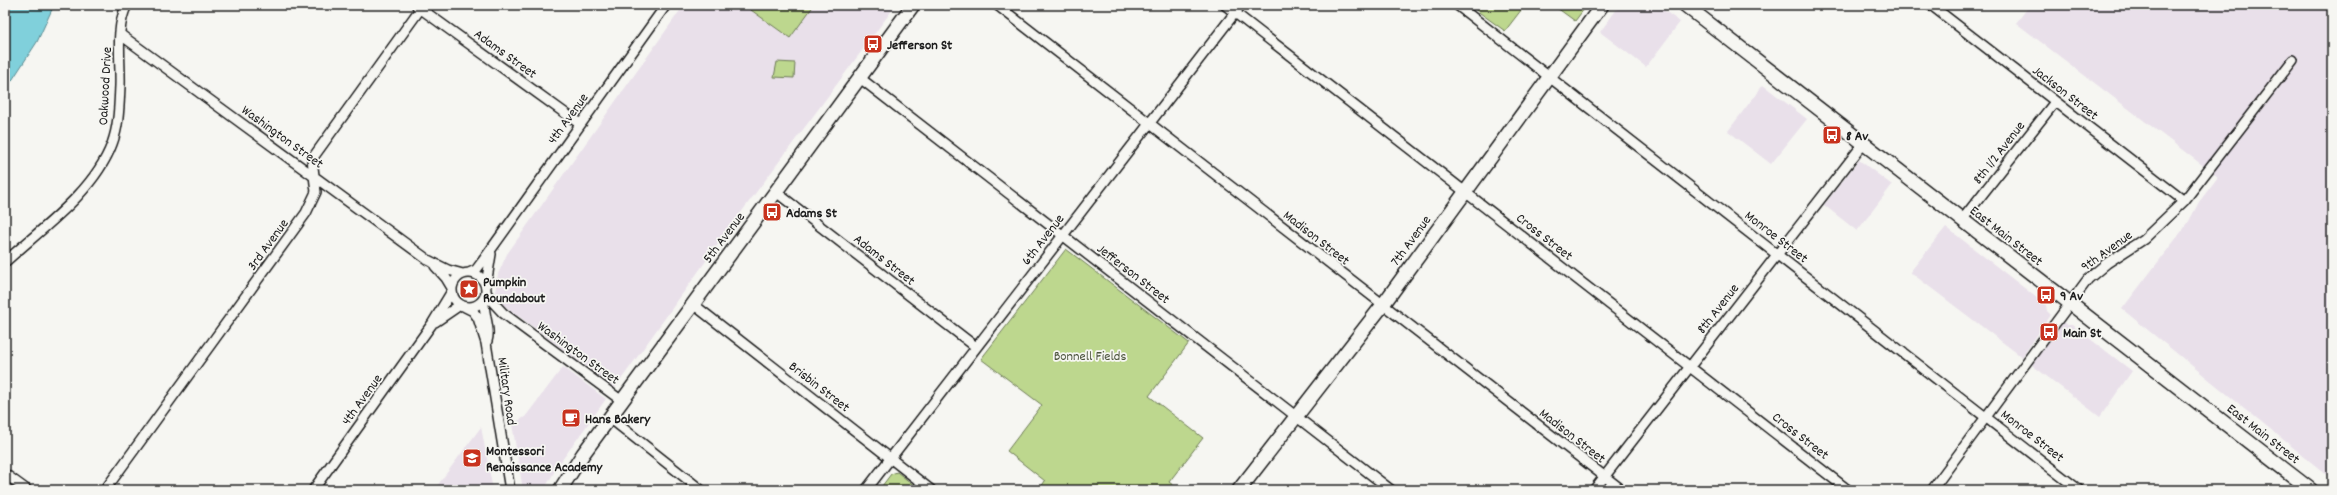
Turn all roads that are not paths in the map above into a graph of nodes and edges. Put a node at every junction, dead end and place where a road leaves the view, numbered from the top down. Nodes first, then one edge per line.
1 (127, 5) edge
2 (666, 5) edge
3 (913, 5) edge
4 (997, 5) edge
5 (1225, 5) edge
6 (1241, 5) edge
7 (1456, 5) edge
8 (1602, 5) edge
9 (1684, 5) edge
10 (1931, 5) edge
11 (420, 6) edge
12 (1235, 13) junction
13 (121, 35) junction
14 (2293, 60) dead end
15 (1549, 77) junction
16 (860, 78) junction
17 (2055, 102) junction
18 (580, 124) junction
19 (1150, 124) junction
20 (1864, 143) junction
21 (313, 175) junction
22 (776, 192) junction
23 (1465, 192) junction
24 (2184, 201) junction
25 (1962, 220) junction
26 (1063, 234) junction
27 (492, 249) junction
28 (1777, 253) junction
29 (428, 260) junction
30 (5, 262) edge
31 (466, 273) junction
32 (452, 290) junction
33 (485, 292) junction
34 (2070, 303) junction
35 (693, 304) junction
36 (463, 306) junction
37 (1382, 306) junction
38 (432, 324) junction
39 (486, 343) junction
40 (976, 347) junction
41 (1690, 366) junction
42 (622, 401) junction
43 (1986, 416) junction
44 (610, 418) junction
45 (1297, 418) junction
46 (891, 459) junction
47 (5, 474) edge
48 (1604, 476) junction
49 (27, 490) edge
50 (105, 490) edge
51 (313, 490) edge
52 (510, 490) edge
53 (560, 490) edge
54 (701, 490) edge
55 (866, 490) edge
56 (931, 490) edge
57 (1239, 490) edge
58 (1391, 490) edge
59 (1594, 490) edge
60 (1622, 490) edge
61 (1848, 490) edge
62 (1932, 490) edge
63 (2080, 490) edge
64 (2310, 490) edge

1 - 13 street, Oakwood Drive
2 - 18 street, 4th Avenue
3 - 16 main road, 5th Avenue
4 - 19 street, Madison Street
5 - 12 street, Cross Street
6 - 12 street, 6th Avenue
7 - 15 street, Monroe Street
8 - 15 main road, 7th Avenue
9 - 20 main road, East Main Street
10 - 17 street, Jackson Street
11 - 18 street, Adams Street
11 - 21 street, 3rd Avenue
12 - 19 street, 6th Avenue
12 - 23 street, Cross Street
13 - 21 street, Washington Street
13 - 30 street, Oakwood Drive
14 - 24 street, 9th Avenue
15 - 23 main road, 7th Avenue
15 - 28 street, Monroe Street
16 - 22 main road, 5th Avenue
16 - 26 street, Jefferson Street
17 - 24 street, Jackson Street
17 - 25 street, 8th 1/2 Avenue
18 - 27 street, 4th Avenue
19 - 26 street, 6th Avenue
19 - 37 street, Madison Street
20 - 25 main road, East Main Street
20 - 28 street, 8th Avenue
21 - 29 street, Washington Street
21 - 50 street, 3rd Avenue
22 - 35 main road, 5th Avenue
22 - 40 street, Adams Street
23 - 37 main road, 7th Avenue
23 - 41 street, Cross Street
24 - 34 street, 9th Avenue
25 - 34 main road, East Main Street
26 - 40 street, 6th Avenue
26 - 45 street, Jefferson Street
27 - 31 street, 4th Avenue
27 - 33 street, 4th Avenue
28 - 41 street, 8th Avenue
28 - 43 street, Monroe Street
29 - 31 street, Washington Street
29 - 32 street, Washington Street
31 - 32 street
31 - 33 street
32 - 36 street
32 - 38 street, 4th Avenue
33 - 36 street
33 - 39 street, Military Road
33 - 42 street, Washington Street
34 - 43 street, 9th Avenue
34 - 64 main road, East Main Street
35 - 42 main road, 5th Avenue
35 - 46 street, Brisbin Street
36 - 38 street, 4th Avenue
36 - 39 street, Military Road
37 - 45 main road, 7th Avenue
37 - 48 street, Madison Street
38 - 51 street, 4th Avenue
39 - 52 street, Military Road
40 - 46 street, 6th Avenue
41 - 48 street, 8th Avenue
41 - 61 street, Cross Street
42 - 44 main road, 5th Avenue
43 - 62 street, 9th Avenue
43 - 63 street, Monroe Street
44 - 53 main road, 5th Avenue
44 - 54 street
45 - 57 main road, 7th Avenue
45 - 58 street, Jefferson Street
46 - 55 street, 6th Avenue
46 - 56 street, Brisbin Street
47 - 49 street
48 - 59 street, 8th Avenue
48 - 60 street, Madison Street

